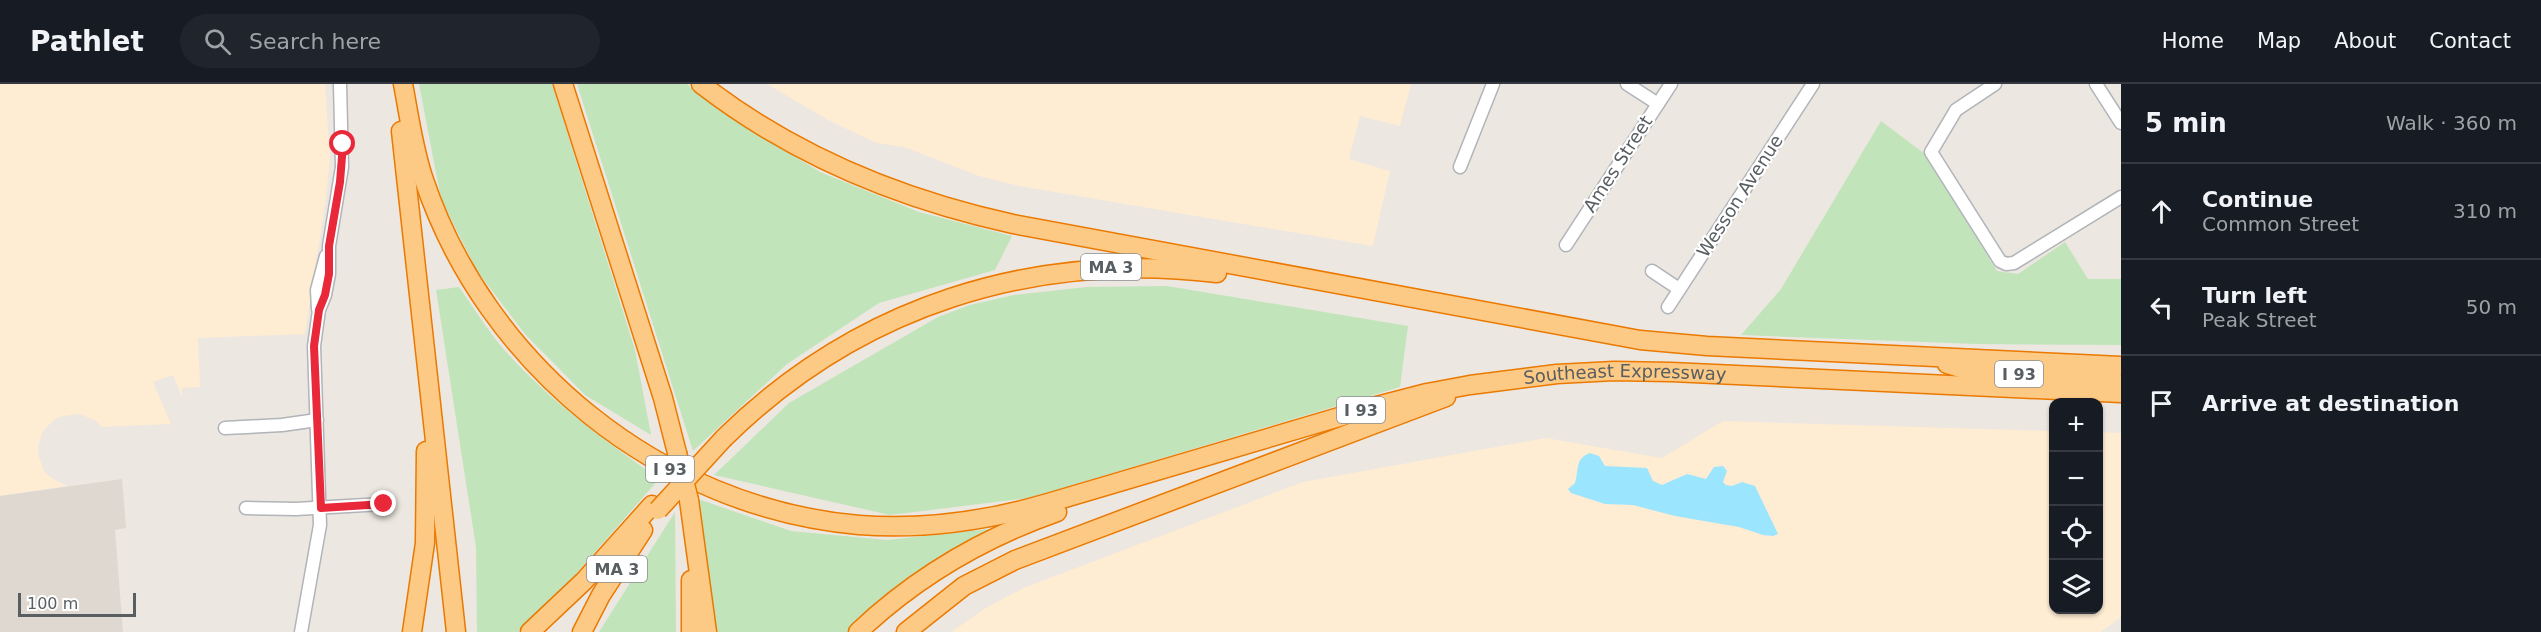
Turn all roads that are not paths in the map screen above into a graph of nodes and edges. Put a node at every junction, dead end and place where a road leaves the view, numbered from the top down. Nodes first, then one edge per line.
1 (340, 84) edge
2 (396, 84) edge
3 (404, 84) edge
4 (562, 84) edge
5 (701, 84) edge
6 (1493, 84) edge
7 (1627, 84) edge
8 (1671, 84) edge
9 (1813, 84) edge
10 (1995, 84) edge
11 (2096, 84) edge
12 (1658, 104) junction
13 (2120, 118) edge
14 (1460, 166) dead end
15 (2121, 197) edge
16 (1566, 245) dead end
17 (1652, 272) dead end
18 (1338, 284) junction
19 (1679, 289) junction
20 (1668, 307) dead end
21 (1919, 356) junction
22 (2121, 366) edge
23 (1973, 372) junction
24 (2121, 373) edge
25 (428, 374) junction
26 (2121, 380) edge
27 (1918, 383) junction
28 (1470, 385) junction
29 (2121, 393) edge
30 (317, 420) junction
31 (225, 428) dead end
32 (1142, 476) junction
33 (687, 500) junction
34 (384, 504) dead end
35 (246, 508) dead end
36 (321, 508) junction
37 (655, 508) junction
38 (300, 632) edge
39 (412, 632) edge
40 (456, 632) edge
41 (530, 632) edge
42 (582, 632) edge
43 (691, 632) edge
44 (707, 632) edge
45 (858, 632) edge
46 (906, 632) edge

1 - 30 street
2 - 25 highway
3 - 32 highway, I 93
4 - 33 highway, bridge
5 - 18 highway, I 93
6 - 14 street
7 - 12 street
8 - 12 street, Ames Street
9 - 19 street, Wesson Avenue
10 - 15 street
11 - 13 street
12 - 16 street, Ames Street
17 - 19 street
18 - 21 highway, Southeast Expressway / I 93
18 - 37 highway, MA 3, bridge
19 - 20 street, Wesson Avenue
21 - 22 highway, Southeast Expressway / I 93
21 - 23 highway, I 93
23 - 24 highway, I 93
23 - 26 highway, I 93
23 - 27 highway, I 93
25 - 39 highway
25 - 40 highway
27 - 28 highway, Southeast Expressway / I 93
27 - 29 highway, Southeast Expressway / I 93
28 - 32 highway, Southeast Expressway / I 93
28 - 46 highway
30 - 31 street
30 - 36 street
32 - 45 highway
33 - 43 highway
33 - 44 highway
34 - 36 street
35 - 36 street
36 - 38 street
37 - 41 highway
37 - 42 highway, MA 3

